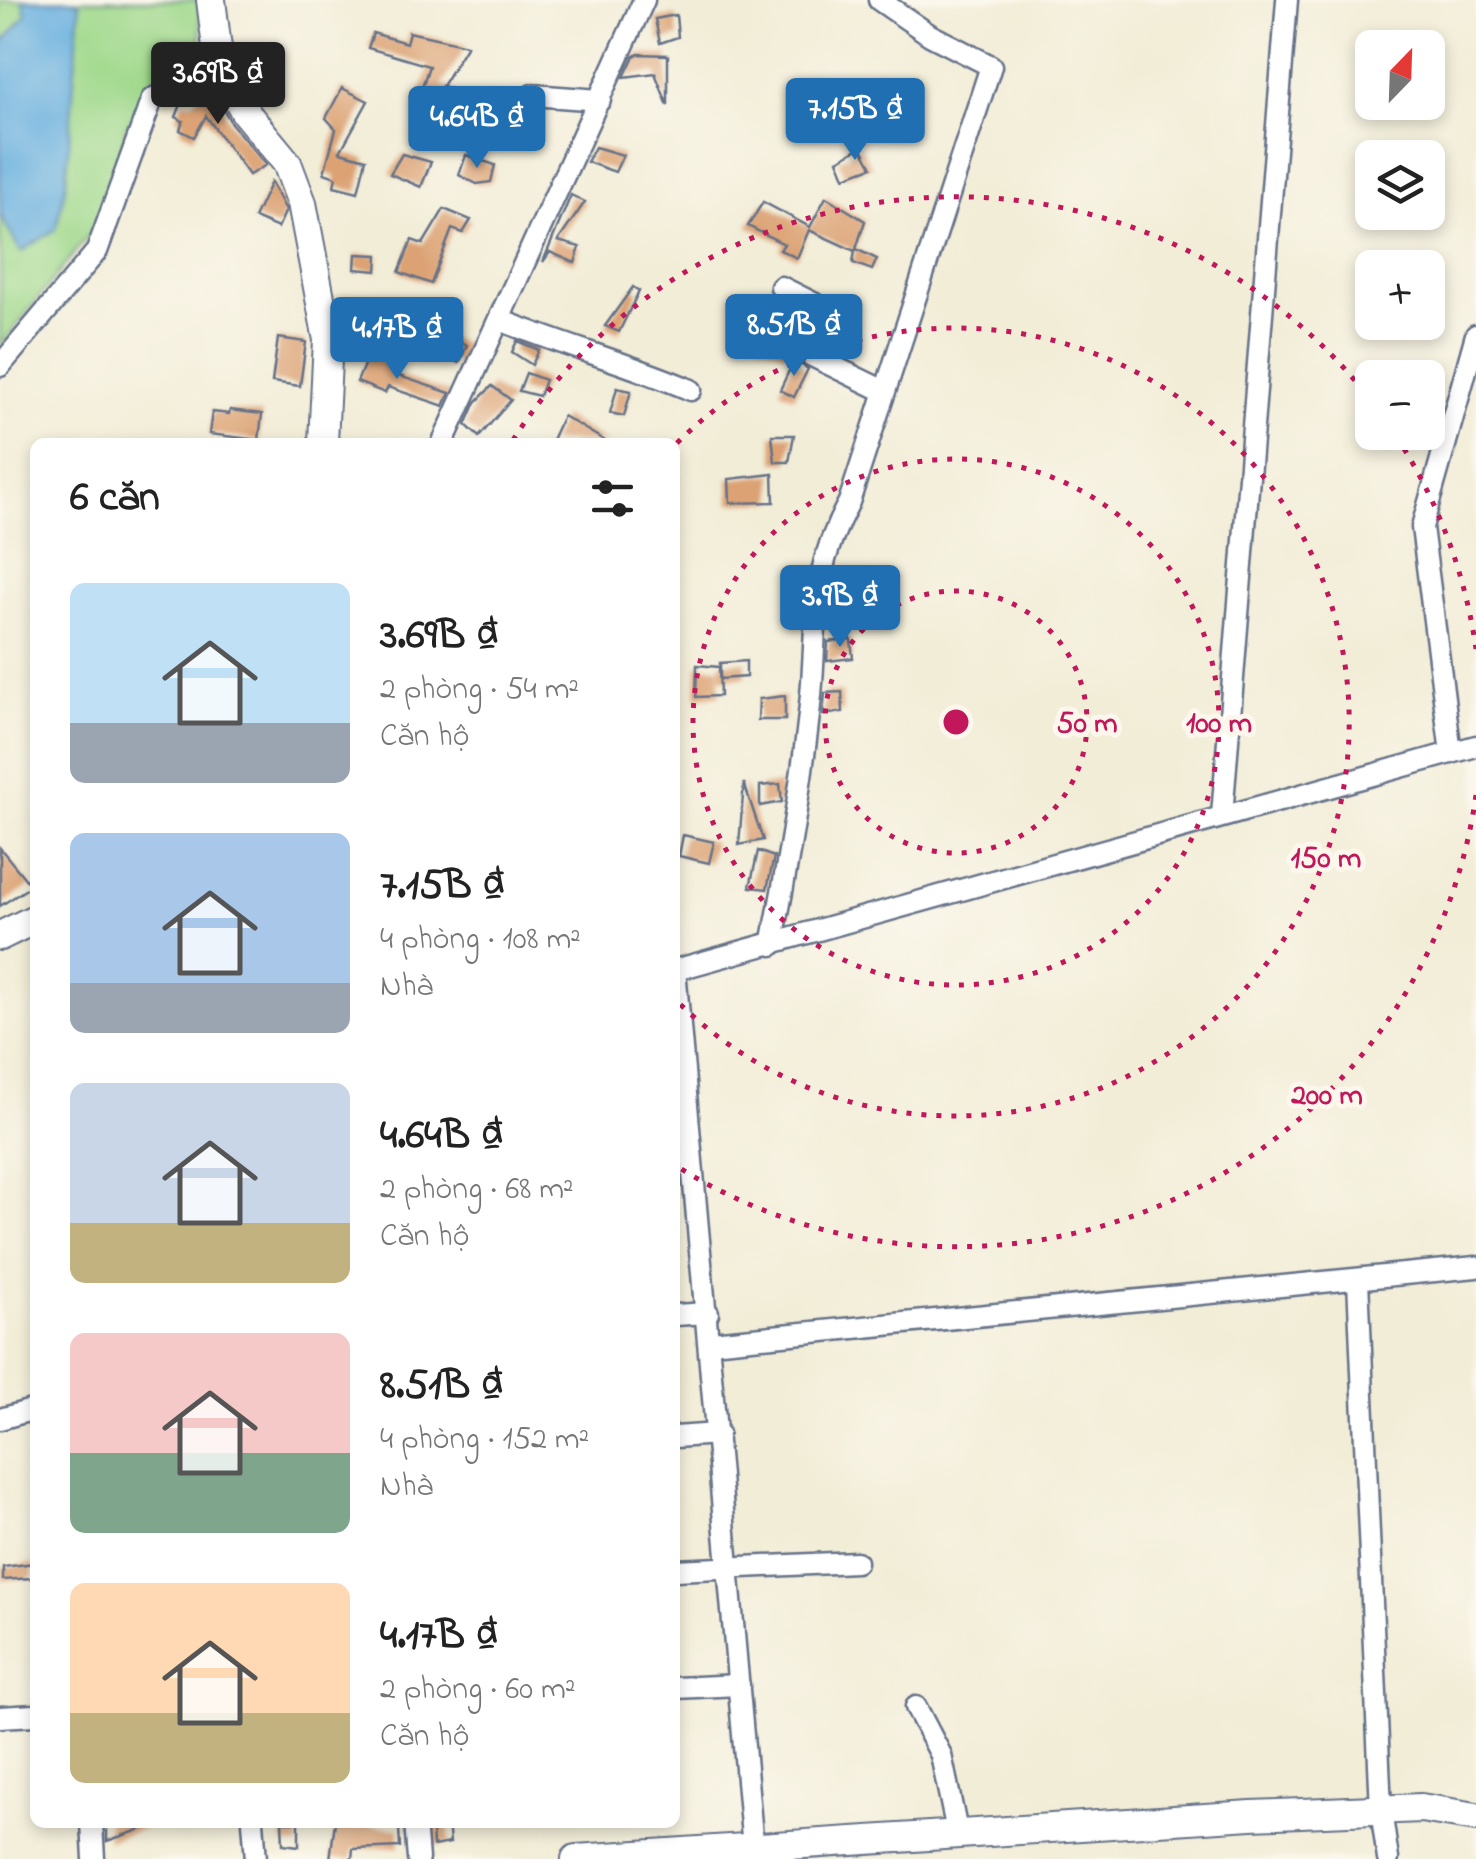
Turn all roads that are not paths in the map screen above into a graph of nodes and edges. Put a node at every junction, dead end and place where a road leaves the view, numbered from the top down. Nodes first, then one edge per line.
1 (211, 0) edge
2 (644, 0) edge
3 (879, 0) edge
4 (1287, 0) edge
5 (219, 64) junction
6 (532, 95) dead end
7 (600, 100) junction
8 (781, 288) dead end
9 (500, 320) junction
10 (1476, 334) edge
11 (0, 366) edge
12 (691, 390) dead end
13 (884, 391) junction
14 (323, 438) edge
15 (445, 438) edge
16 (1476, 746) edge
17 (1451, 753) junction
18 (1222, 816) junction
19 (30, 922) edge
20 (0, 936) edge
21 (772, 945) junction
22 (680, 969) edge
23 (680, 1100) edge
24 (684, 1174) edge
25 (1476, 1267) edge
26 (1358, 1280) junction
27 (708, 1313) junction
28 (680, 1315) edge
29 (711, 1342) junction
30 (30, 1410) edge
31 (0, 1418) edge
32 (718, 1434) junction
33 (680, 1437) edge
34 (856, 1562) dead end
35 (730, 1568) junction
36 (680, 1570) edge
37 (739, 1684) junction
38 (680, 1688) edge
39 (916, 1707) dead end
40 (30, 1715) edge
41 (0, 1717) edge
42 (1381, 1810) junction
43 (1476, 1817) edge
44 (92, 1828) edge
45 (253, 1828) edge
46 (415, 1828) edge
47 (958, 1836) junction
48 (753, 1853) edge
49 (94, 1859) edge
50 (256, 1859) edge
51 (418, 1859) edge
52 (576, 1859) edge
53 (1388, 1859) edge

1 - 5 street
2 - 7 street
3 - 13 street
4 - 18 street
5 - 11 street
5 - 14 street
6 - 7 street
7 - 9 street
8 - 13 street
9 - 12 street
9 - 15 street
10 - 17 street
13 - 21 street
16 - 17 street
17 - 18 street
18 - 21 street
19 - 20 street
21 - 22 street
23 - 24 street
24 - 27 street
25 - 26 street
26 - 29 street
26 - 42 street
27 - 28 street
27 - 29 street
29 - 32 street
30 - 31 street
32 - 33 street
32 - 35 street
34 - 35 street
35 - 36 street
35 - 37 street
37 - 38 street
37 - 48 street
39 - 47 street
40 - 41 street
42 - 43 street
42 - 47 street
42 - 53 street
44 - 49 street
45 - 50 street
46 - 51 street
47 - 48 street
48 - 52 street

